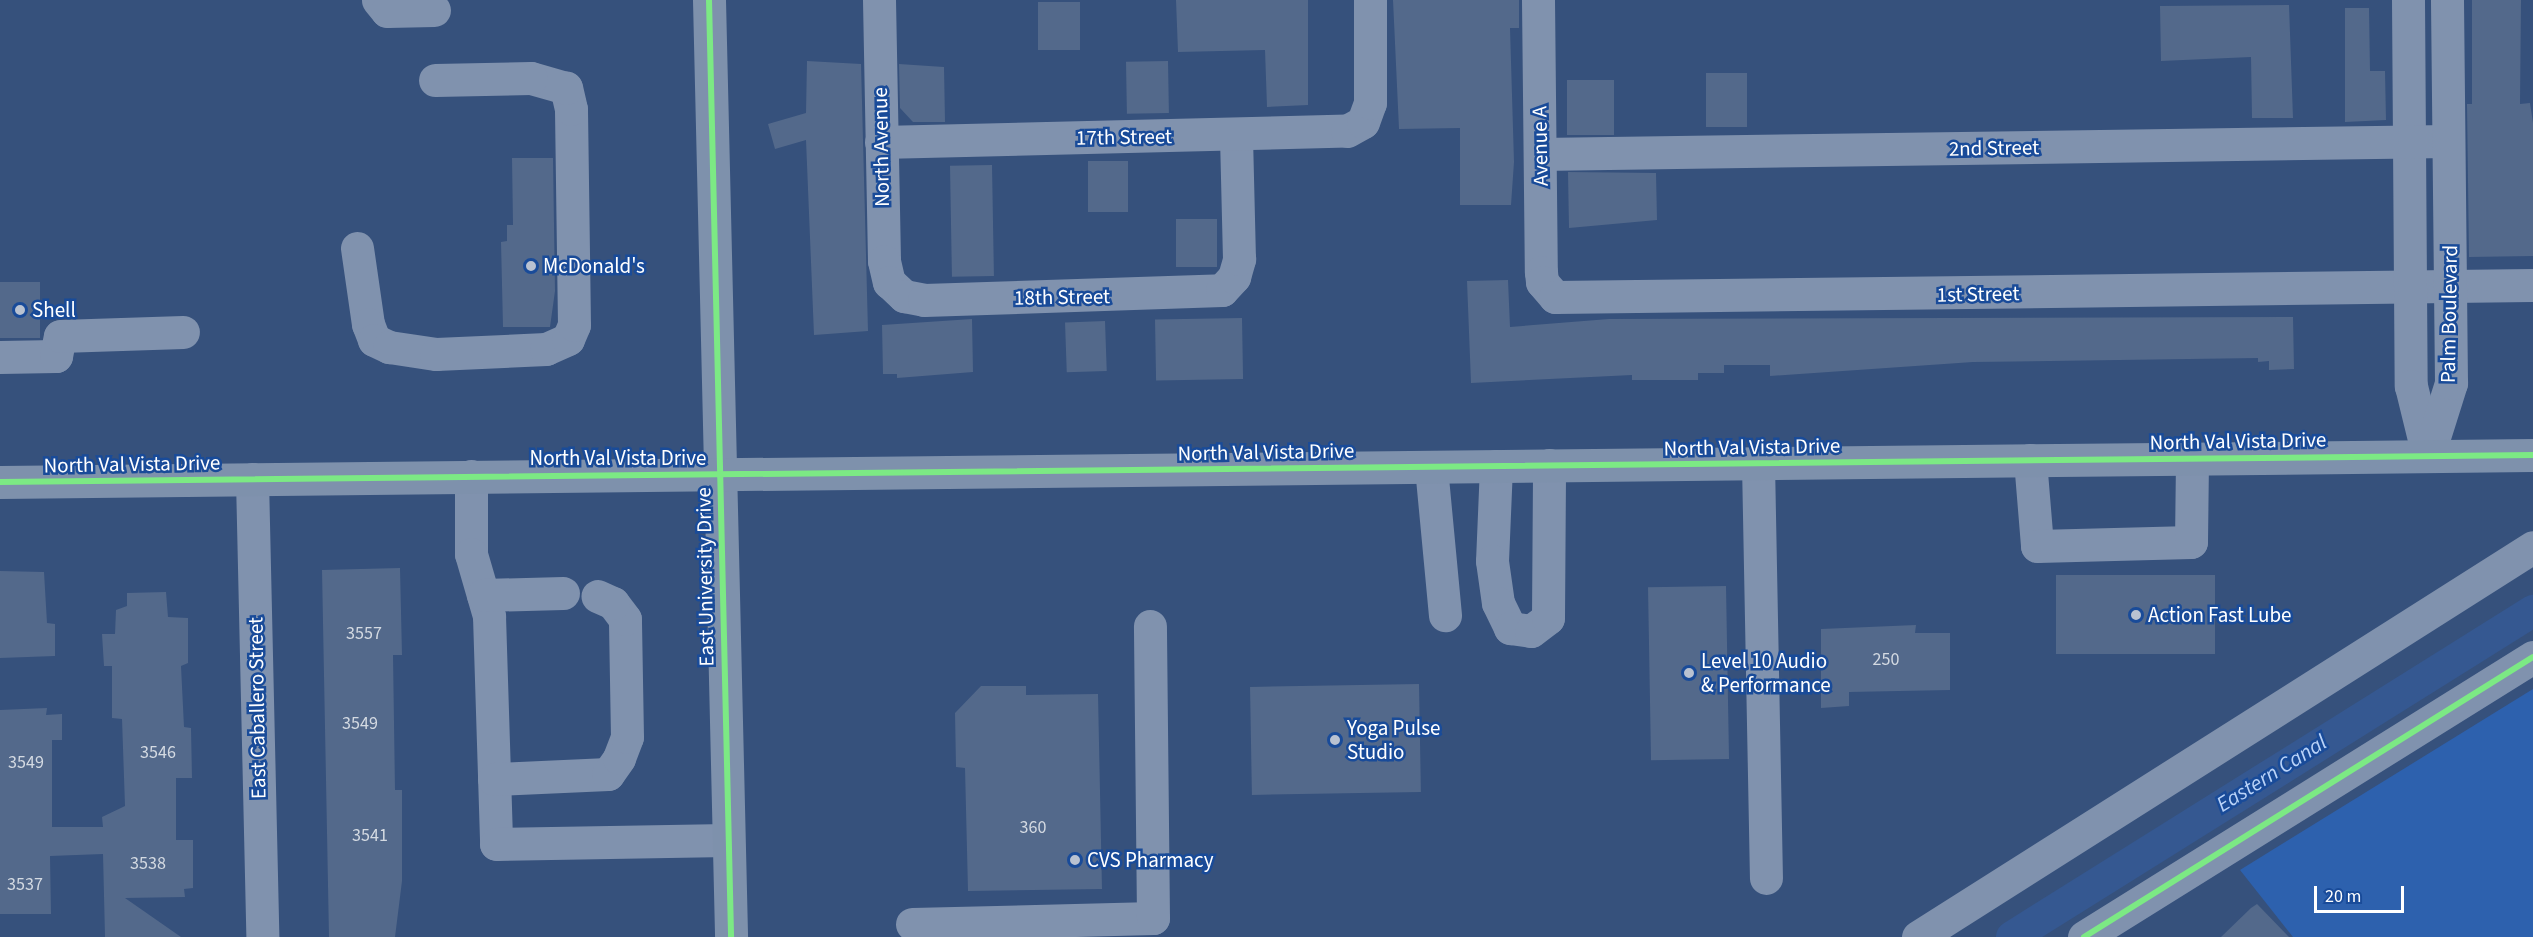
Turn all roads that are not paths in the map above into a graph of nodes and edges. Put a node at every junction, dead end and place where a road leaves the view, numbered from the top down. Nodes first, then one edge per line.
1 (378, 0) edge
2 (709, 0) edge
3 (879, 0) edge
4 (1370, 0) edge
5 (1538, 0) edge
6 (2408, 0) edge
7 (2447, 0) edge
8 (434, 10) dead end
9 (435, 80) dead end
10 (1236, 134) junction
11 (2448, 141) junction
12 (881, 142) junction
13 (2411, 143) junction
14 (1540, 154) junction
15 (357, 248) dead end
16 (2533, 285) edge
17 (2451, 288) junction
18 (2411, 289) junction
19 (895, 291) joint
20 (1547, 291) joint
21 (183, 332) dead end
22 (0, 357) edge
23 (2533, 455) edge
24 (2428, 456) junction
25 (2192, 458) junction
26 (2030, 460) junction
27 (1758, 463) junction
28 (1549, 465) junction
29 (1496, 466) junction
30 (1431, 467) junction
31 (720, 473) junction
32 (471, 476) junction
33 (252, 479) junction
34 (0, 483) edge
35 (2533, 547) edge
36 (563, 593) dead end
37 (483, 596) junction
38 (597, 596) dead end
39 (1445, 615) dead end
40 (1150, 626) dead end
41 (2533, 657) edge
42 (494, 779) junction
43 (727, 840) junction
44 (1766, 878) dead end
45 (912, 924) dead end
46 (1153, 928) edge
47 (262, 937) edge
48 (730, 937) edge
49 (1918, 937) edge
50 (2084, 937) edge

1 - 8 street
2 - 31 main road, East University Drive
3 - 12 street, North Avenue
4 - 10 street, 17th Street
5 - 14 street, Avenue A
6 - 13 street, Palm Boulevard
7 - 11 street, Palm Boulevard
9 - 15 street
10 - 12 street, 17th Street
10 - 19 street, 18th Street
11 - 13 street, 2nd Street
11 - 17 street, Palm Boulevard
12 - 19 street, North Avenue
13 - 14 street, 2nd Street
13 - 18 street, Palm Boulevard
14 - 20 street, Avenue A
16 - 17 street, 1st Street
17 - 18 street, 1st Street
17 - 24 street, Palm Boulevard
18 - 20 street, 1st Street
18 - 24 street, Palm Boulevard
21 - 22 street
23 - 24 main road, North Val Vista Drive
24 - 25 main road, North Val Vista Drive
25 - 26 main road, North Val Vista Drive
25 - 26 street
26 - 27 main road, North Val Vista Drive
27 - 28 main road, North Val Vista Drive
27 - 44 street
28 - 29 main road, North Val Vista Drive
28 - 29 street
29 - 30 main road, North Val Vista Drive
30 - 31 main road, North Val Vista Drive
30 - 39 street
31 - 32 main road, North Val Vista Drive
31 - 43 main road, East University Drive
32 - 33 main road, North Val Vista Drive
32 - 37 street
33 - 34 main road, North Val Vista Drive
33 - 47 street, East Caballero Street
35 - 49 street
36 - 37 street
37 - 42 street
38 - 42 street
40 - 46 street
41 - 50 street
42 - 43 street
43 - 48 main road, East University Drive
45 - 46 street

